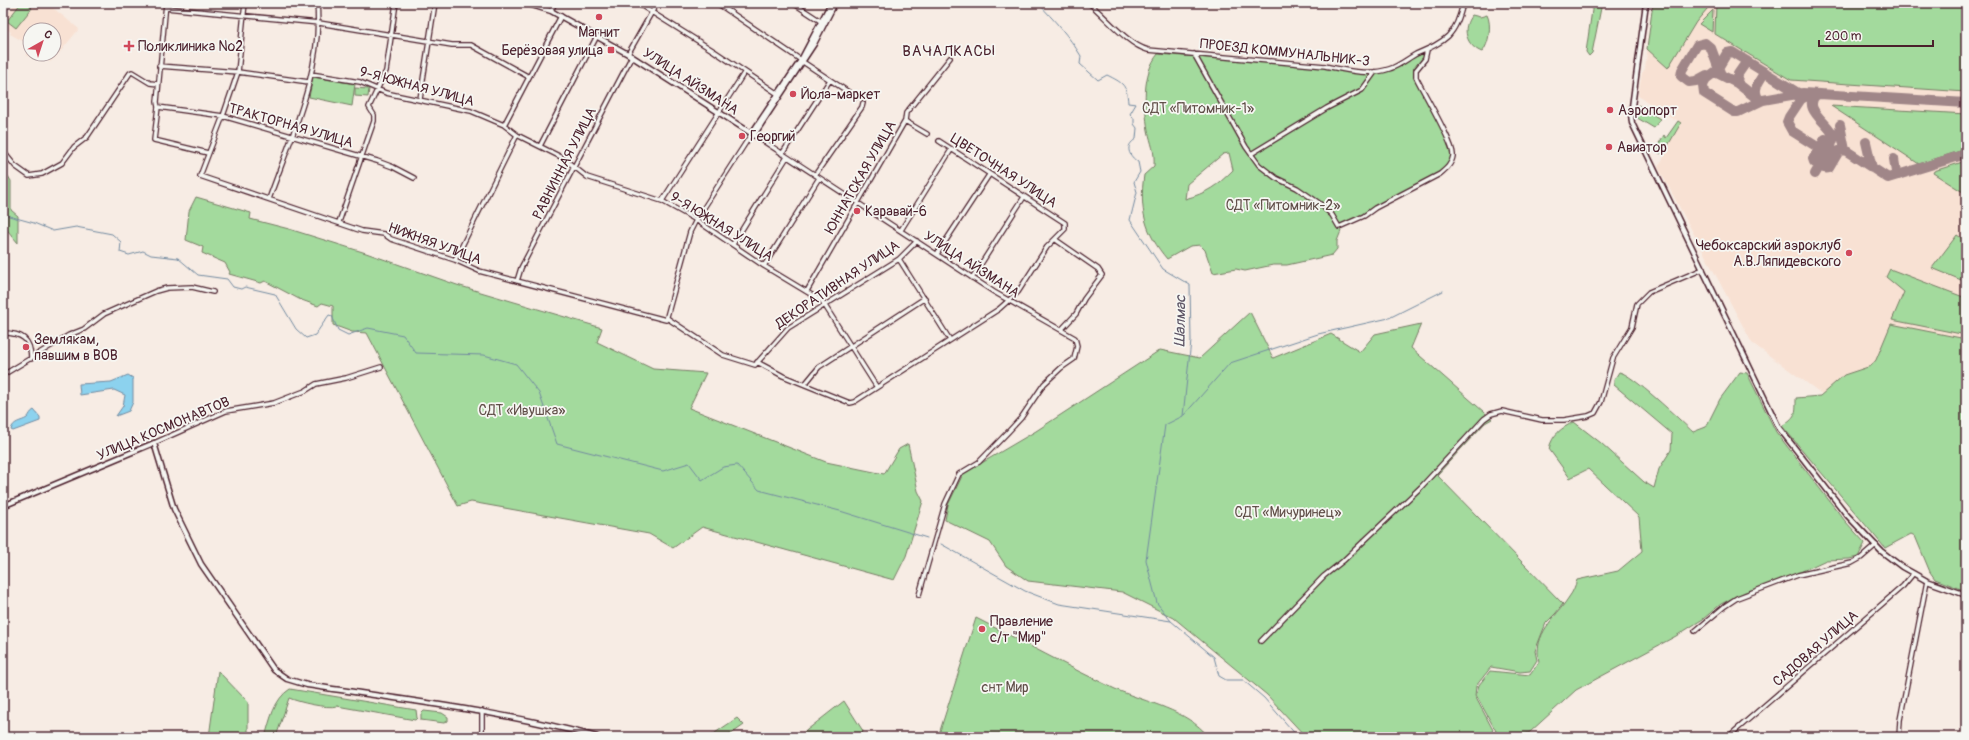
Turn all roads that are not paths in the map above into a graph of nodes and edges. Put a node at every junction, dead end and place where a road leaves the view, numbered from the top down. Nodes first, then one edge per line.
1 (245, 3) edge
2 (317, 3) edge
3 (396, 3) edge
4 (435, 3) edge
5 (525, 3) edge
6 (555, 3) edge
7 (637, 3) edge
8 (657, 3) edge
9 (716, 3) edge
10 (793, 3) edge
11 (831, 3) edge
12 (835, 3) edge
13 (1089, 3) edge
14 (1463, 3) edge
15 (1646, 3) edge
16 (166, 5) edge
17 (551, 11) junction
18 (652, 12) junction
19 (244, 15) junction
20 (561, 16) junction
21 (822, 22) junction
22 (319, 23) junction
23 (391, 35) junction
24 (597, 36) junction
25 (429, 42) junction
26 (1427, 50) junction
27 (1194, 54) junction
28 (630, 55) junction
29 (950, 58) dead end
30 (802, 61) junction
31 (159, 66) junction
32 (238, 72) junction
33 (744, 72) junction
34 (1375, 72) junction
35 (311, 74) junction
36 (529, 77) junction
37 (830, 80) junction
38 (309, 82) junction
39 (158, 84) junction
40 (378, 89) junction
41 (778, 94) junction
42 (856, 97) dead end
43 (420, 99) junction
44 (863, 103) dead end
45 (158, 107) junction
46 (718, 112) junction
47 (224, 116) junction
48 (905, 121) junction
49 (504, 125) junction
50 (927, 134) dead end
51 (292, 135) junction
52 (517, 135) junction
53 (752, 135) junction
54 (939, 141) dead end
55 (540, 146) junction
56 (951, 150) junction
57 (3, 151) edge
58 (208, 153) junction
59 (782, 154) junction
60 (1251, 154) junction
61 (361, 156) junction
62 (787, 157) junction
63 (575, 166) junction
64 (816, 175) junction
65 (989, 175) junction
66 (414, 178) dead end
67 (820, 178) junction
68 (1024, 197) junction
69 (269, 199) junction
70 (662, 201) junction
71 (858, 203) junction
72 (696, 220) junction
73 (339, 222) junction
74 (901, 230) junction
75 (1056, 240) junction
76 (917, 241) junction
77 (733, 244) junction
78 (937, 254) junction
79 (899, 259) junction
80 (455, 260) junction
81 (764, 266) junction
82 (1703, 269) junction
83 (972, 278) junction
84 (517, 281) junction
85 (807, 291) junction
86 (213, 292) dead end
87 (925, 298) junction
88 (1007, 301) junction
89 (825, 305) junction
90 (667, 319) junction
91 (1061, 330) junction
92 (3, 333) edge
93 (950, 340) junction
94 (849, 346) junction
95 (31, 359) junction
96 (756, 363) junction
97 (381, 367) dead end
98 (3, 375) edge
99 (805, 384) junction
100 (876, 386) junction
101 (154, 443) junction
102 (3, 506) edge
103 (1876, 545) junction
104 (1913, 574) junction
105 (1927, 581) junction
106 (919, 595) dead end
107 (1966, 595) edge
108 (1694, 631) dead end
109 (1261, 642) dead end
110 (482, 712) junction
111 (485, 737) edge
112 (597, 737) edge
113 (1728, 737) edge
114 (1899, 737) edge

1 - 19 street
2 - 22 street
3 - 23 street
4 - 25 street
5 - 17 street, УЛИЦА АЙЗМАНА
6 - 17 street
7 - 18 street
8 - 18 street, РАВНИННАЯ УЛИЦА
9 - 30 street
10 - 21 street
11 - 21 street
12 - 30 street
13 - 27 street, ПРОЕЗД КОММУНАЛЬНИК-3
14 - 26 street, ПРОЕЗД КОММУНАЛЬНИК-3
15 - 82 street
16 - 19 street
16 - 31 street
17 - 20 street, УЛИЦА АЙЗМАНА
18 - 28 street, РАВНИННАЯ УЛИЦА
18 - 33 street
19 - 22 street
19 - 32 street
20 - 24 street, УЛИЦА АЙЗМАНА
20 - 36 street
21 - 30 street
22 - 23 street
22 - 35 street
23 - 25 street
23 - 40 street
24 - 28 street, УЛИЦА АЙЗМАНА
24 - 55 street
25 - 36 street
25 - 43 street
26 - 34 street, ПРОЕЗД КОММУНАЛЬНИК-3
26 - 60 street
27 - 34 street, ПРОЕЗД КОММУНАЛЬНИК-3
27 - 60 street
28 - 46 street, УЛИЦА АЙЗМАНА
28 - 63 street, РАВНИННАЯ УЛИЦА
29 - 48 street, ЮННАТСКАЯ УЛИЦА
30 - 37 street
30 - 41 street
30 - 53 street
31 - 32 street
31 - 39 street
32 - 38 street
32 - 47 street
33 - 41 street
33 - 46 street
34 - 60 street
35 - 38 street
35 - 40 street, 9-Я ЮЖНАЯ УЛИЦА
36 - 49 street
37 - 42 street
37 - 59 street
38 - 51 street
39 - 45 street
39 - 57 street
40 - 43 street, 9-Я ЮЖНАЯ УЛИЦА
40 - 61 street
41 - 53 street
43 - 49 street, 9-Я ЮЖНАЯ УЛИЦА
44 - 64 street
45 - 47 street, ТРАКТОРНАЯ УЛИЦА
45 - 58 street
46 - 53 street, УЛИЦА АЙЗМАНА
46 - 70 street
47 - 51 street, ТРАКТОРНАЯ УЛИЦА
47 - 58 street
48 - 50 street
48 - 71 street, ЮННАТСКАЯ УЛИЦА
49 - 52 street, 9-Я ЮЖНАЯ УЛИЦА
51 - 61 street, ТРАКТОРНАЯ УЛИЦА
51 - 69 street
52 - 55 street, 9-Я ЮЖНАЯ УЛИЦА
52 - 80 street
53 - 59 street, УЛИЦА АЙЗМАНА
53 - 72 street
54 - 56 street, ЦВЕТОЧНАЯ УЛИЦА
55 - 63 street, 9-Я ЮЖНАЯ УЛИЦА
56 - 65 street, ЦВЕТОЧНАЯ УЛИЦА
56 - 74 street
58 - 69 street, НИЖНЯЯ УЛИЦА
59 - 62 street, УЛИЦА АЙЗМАНА
61 - 66 street, ТРАКТОРНАЯ УЛИЦА
61 - 73 street
62 - 64 street, УЛИЦА АЙЗМАНА
62 - 77 street
63 - 70 street, 9-Я ЮЖНАЯ УЛИЦА
63 - 84 street, РАВНИННАЯ УЛИЦА
64 - 67 street, УЛИЦА АЙЗМАНА
65 - 68 street, ЦВЕТОЧНАЯ УЛИЦА
65 - 78 street
67 - 71 street, УЛИЦА АЙЗМАНА
67 - 81 street
68 - 75 street, ЦВЕТОЧНАЯ УЛИЦА
68 - 83 street
69 - 73 street, НИЖНЯЯ УЛИЦА
70 - 72 street, 9-Я ЮЖНАЯ УЛИЦА
71 - 74 street, УЛИЦА АЙЗМАНА
71 - 85 street, ЮННАТСКАЯ УЛИЦА
72 - 77 street, 9-Я ЮЖНАЯ УЛИЦА
72 - 90 street
73 - 80 street, НИЖНЯЯ УЛИЦА
74 - 76 street, УЛИЦА АЙЗМАНА
75 - 88 street
75 - 91 street
76 - 78 street, УЛИЦА АЙЗМАНА
76 - 79 street, ДЕКОРАТИВНАЯ УЛИЦА
77 - 81 street, 9-Я ЮЖНАЯ УЛИЦА
78 - 83 street, УЛИЦА АЙЗМАНА
79 - 87 street
79 - 89 street, ДЕКОРАТИВНАЯ УЛИЦА
80 - 84 street, НИЖНЯЯ УЛИЦА
81 - 85 street, 9-Я ЮЖНАЯ УЛИЦА
82 - 103 street
82 - 109 street
83 - 88 street, УЛИЦА АЙЗМАНА
84 - 90 street, НИЖНЯЯ УЛИЦА
85 - 89 street, 9-Я ЮЖНАЯ УЛИЦА
86 - 95 street
87 - 93 street
87 - 94 street
88 - 91 street, УЛИЦА АЙЗМАНА
88 - 93 street
89 - 94 street, 9-Я ЮЖНАЯ УЛИЦА
89 - 96 street, ДЕКОРАТИВНАЯ УЛИЦА
90 - 96 street, НИЖНЯЯ УЛИЦА
91 - 106 street, УЛИЦА АЙЗМАНА
92 - 95 street
93 - 100 street
94 - 99 street
94 - 100 street, 9-Я ЮЖНАЯ УЛИЦА
95 - 98 street
96 - 99 street, НИЖНЯЯ УЛИЦА
97 - 101 street, УЛИЦА КОСМОНАВТОВ
99 - 100 street, НИЖНЯЯ УЛИЦА
101 - 102 street, УЛИЦА КОСМОНАВТОВ
101 - 110 street
103 - 104 street
103 - 108 street
104 - 105 street
104 - 113 street, САДОВАЯ УЛИЦА
105 - 107 street
105 - 114 street
110 - 111 street
110 - 112 street

